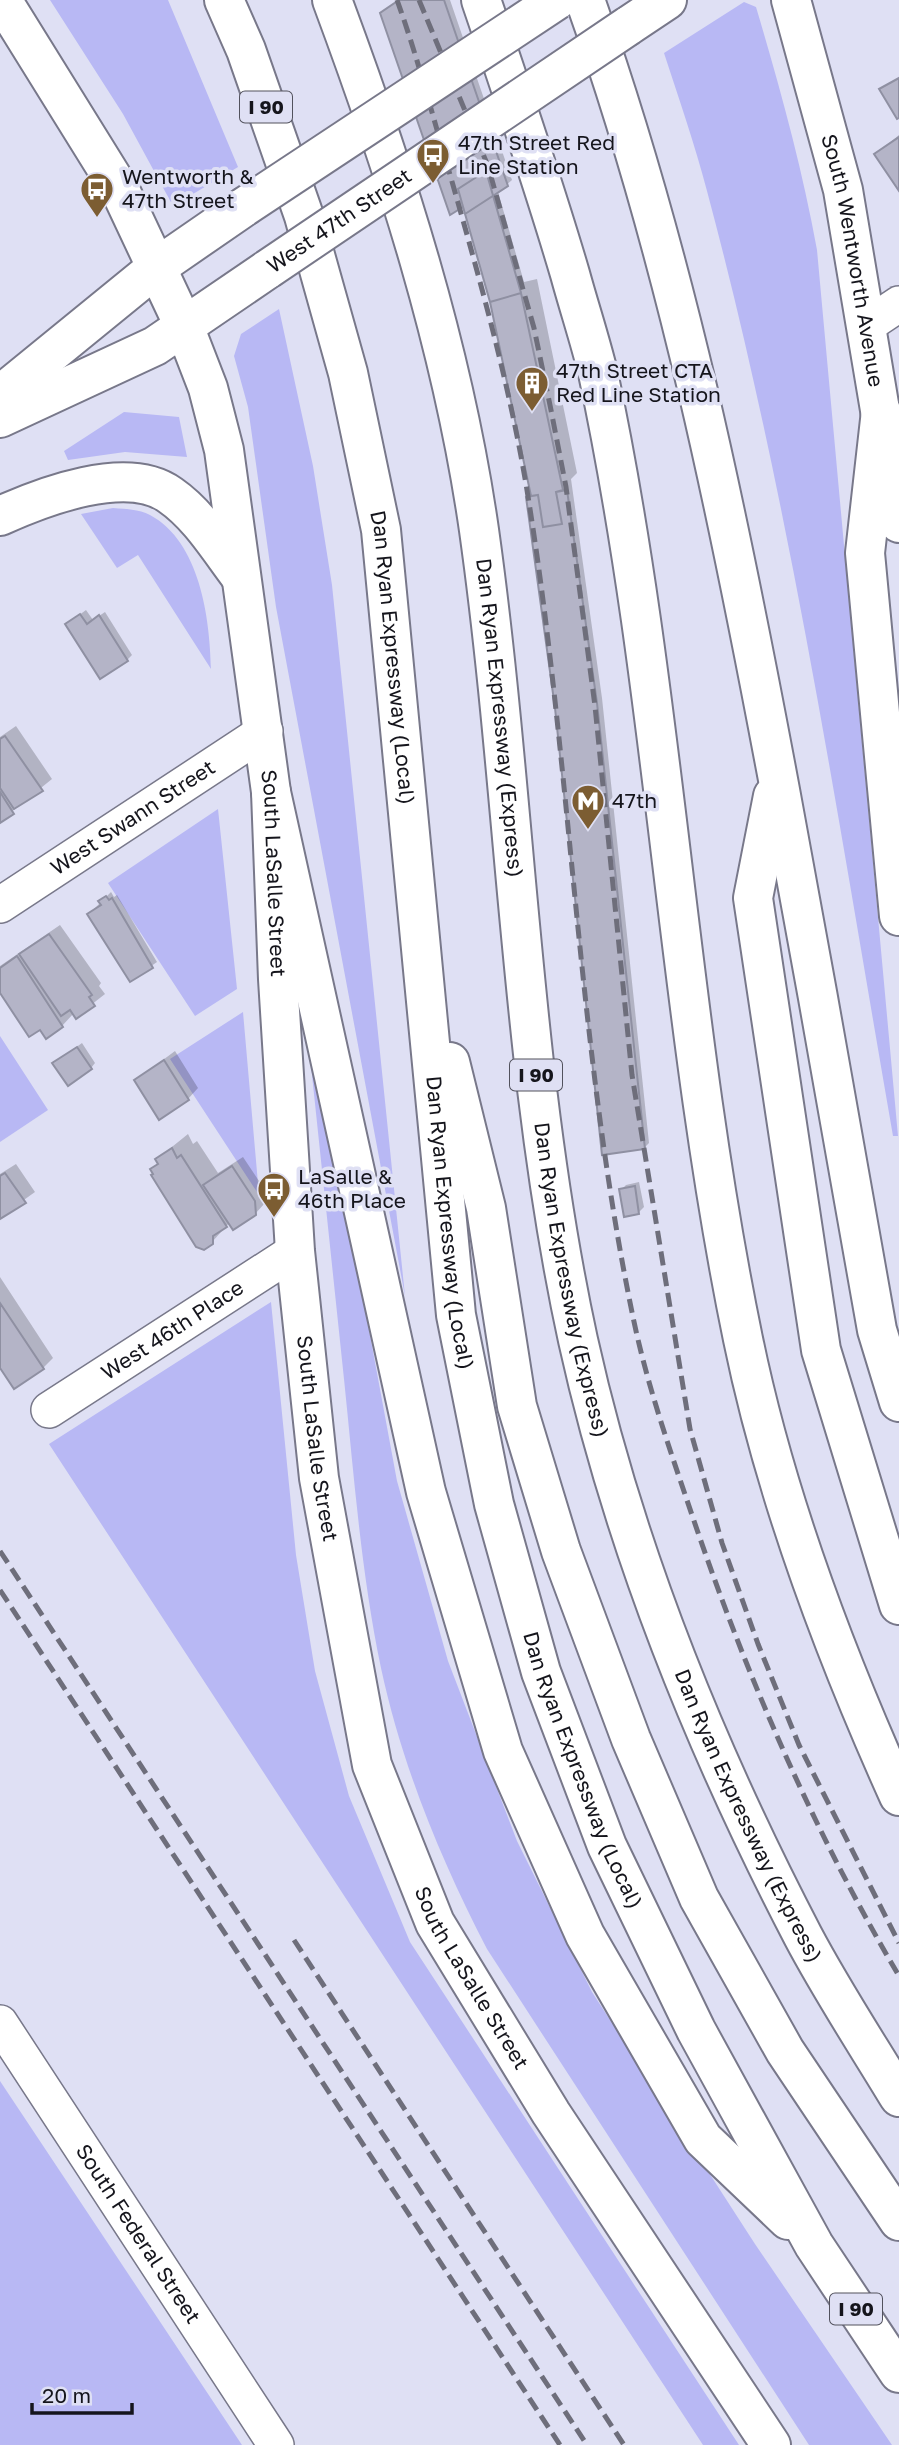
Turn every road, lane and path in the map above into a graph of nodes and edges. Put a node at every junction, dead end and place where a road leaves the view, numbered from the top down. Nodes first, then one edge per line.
1 (2, 0) edge
2 (224, 0) edge
3 (332, 0) edge
4 (481, 0) edge
5 (557, 0) edge
6 (585, 0) edge
7 (791, 0) edge
8 (658, 6) edge
9 (157, 267) junction
10 (899, 304) edge
11 (184, 326) junction
12 (866, 326) junction
13 (0, 395) edge
14 (881, 411) junction
15 (0, 418) edge
16 (0, 516) edge
17 (899, 523) edge
18 (242, 578) junction
19 (265, 731) junction
20 (777, 776) junction
21 (271, 792) junction
22 (0, 905) edge
23 (899, 916) edge
24 (416, 924) junction
25 (295, 1251) junction
26 (899, 1402) edge
27 (48, 1410) dead end
28 (899, 1605) edge
29 (899, 1796) edge
30 (0, 2023) edge
31 (899, 2097) edge
32 (899, 2221) edge
33 (814, 2245) junction
34 (899, 2373) edge
35 (276, 2445) edge
36 (771, 2445) edge

1 - 9 main road
2 - 24 main road, Dan Ryan Expressway (Local) / I 90
3 - 31 main road, Dan Ryan Expressway (Express) / I 90
4 - 29 main road
5 - 9 main road, bridge
6 - 20 main road
7 - 12 main road, South Wentworth Avenue
8 - 11 main road, West 47th Street, bridge
9 - 11 main road
9 - 13 main road
10 - 12 street
11 - 15 main road, West 47th Street
11 - 18 main road, South LaSalle Street
12 - 14 main road, South Wentworth Avenue
14 - 17 main road, South Wentworth Avenue
14 - 23 main road
16 - 18 main road
18 - 19 main road, South LaSalle Street
19 - 21 main road, South LaSalle Street
19 - 22 street, West Swann Street
20 - 26 main road
20 - 28 main road
21 - 25 main road, South LaSalle Street
21 - 33 main road
24 - 32 main road
24 - 33 main road, Dan Ryan Expressway (Local) / I 90
25 - 27 street, West 46th Place
25 - 36 main road, South LaSalle Street
30 - 35 street, South Federal Street
33 - 34 main road, Dan Ryan Expressway (Local) / I 90

